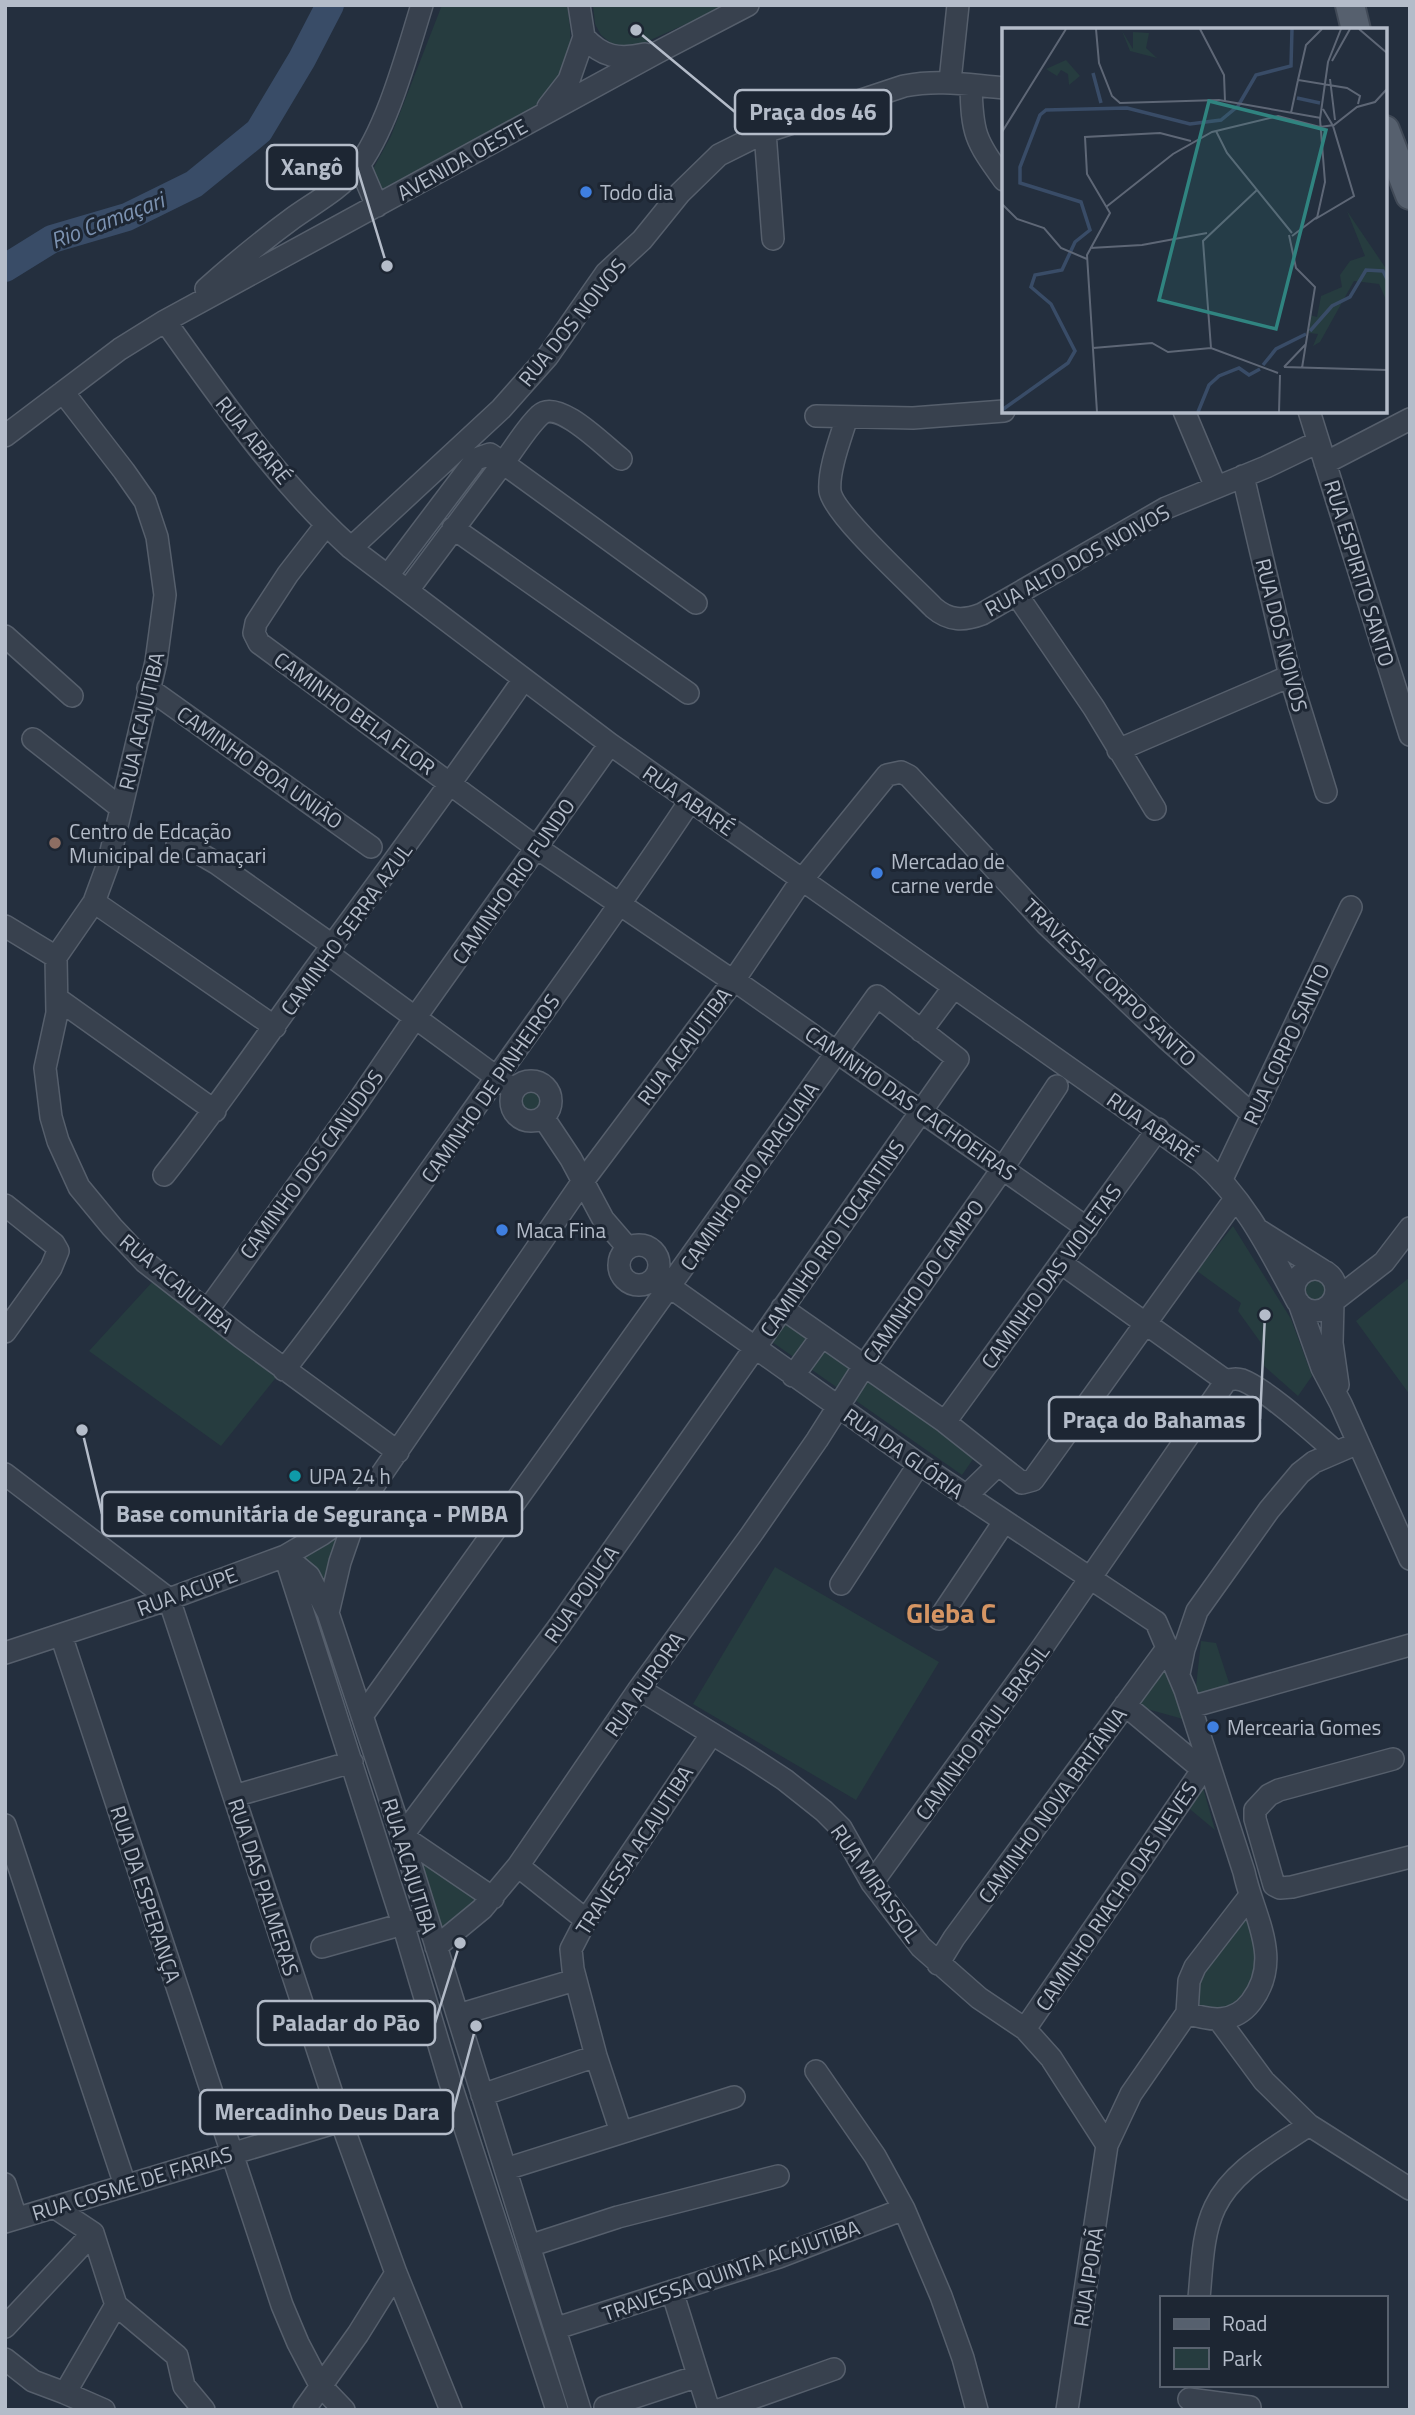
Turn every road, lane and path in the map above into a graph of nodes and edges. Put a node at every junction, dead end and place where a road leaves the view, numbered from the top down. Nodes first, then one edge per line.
1 (422, 5) edge
2 (579, 5) edge
3 (748, 5) edge
4 (958, 5) edge
5 (1350, 5) edge
6 (1356, 28) edge
7 (584, 37) junction
8 (658, 52) junction
9 (950, 81) junction
10 (971, 85) junction
11 (1002, 88) edge
12 (537, 119) junction
13 (765, 132) junction
14 (1387, 135) edge
15 (359, 164) junction
16 (1002, 177) edge
17 (1410, 195) edge
18 (377, 206) junction
19 (773, 239) dead end
20 (173, 316) junction
21 (63, 392) junction
22 (1002, 411) edge
23 (1185, 413) edge
24 (1310, 413) edge
25 (816, 416) dead end
26 (847, 417) junction
27 (1410, 419) edge
28 (5, 436) edge
29 (1318, 442) junction
30 (621, 459) dead end
31 (503, 463) junction
32 (1325, 463) junction
33 (1243, 476) junction
34 (1216, 487) junction
35 (326, 525) junction
36 (453, 528) junction
37 (351, 548) junction
38 (389, 574) junction
39 (408, 590) junction
40 (1017, 595) junction
41 (696, 603) dead end
42 (5, 636) edge
43 (1290, 676) junction
44 (524, 679) junction
45 (148, 688) junction
46 (688, 693) dead end
47 (72, 696) dead end
48 (1410, 735) edge
49 (33, 739) dead end
50 (610, 744) junction
51 (1118, 750) junction
52 (451, 784) junction
53 (1326, 792) dead end
54 (690, 801) junction
55 (121, 808) junction
56 (1155, 809) dead end
57 (177, 845) dead end
58 (371, 846) dead end
59 (537, 848) junction
60 (801, 881) junction
61 (94, 902) junction
62 (620, 906) junction
63 (1351, 907) dead end
64 (5, 926) edge
65 (330, 949) junction
66 (56, 957) junction
67 (734, 981) junction
68 (954, 987) junction
69 (58, 999) junction
70 (415, 1017) junction
71 (275, 1027) junction
72 (922, 1031) junction
73 (837, 1051) junction
74 (505, 1084) junction
75 (1057, 1086) dead end
76 (215, 1111) junction
77 (922, 1111) junction
78 (1253, 1115) junction
79 (1158, 1129) junction
80 (1003, 1168) junction
81 (164, 1175) dead end
82 (583, 1181) junction
83 (1221, 1181) junction
84 (1236, 1199) junction
85 (5, 1205) edge
86 (1087, 1228) junction
87 (1410, 1228) edge
88 (1259, 1230) junction
89 (628, 1248) junction
90 (1384, 1262) junction
91 (1061, 1263) junction
92 (1323, 1271) junction
93 (663, 1282) junction
94 (1297, 1300) junction
95 (1334, 1301) junction
96 (782, 1308) junction
97 (207, 1311) junction
98 (1145, 1324) junction
99 (5, 1332) edge
100 (822, 1336) junction
101 (755, 1348) junction
102 (864, 1366) junction
103 (284, 1370) junction
104 (793, 1376) junction
105 (1226, 1381) junction
106 (1341, 1405) junction
107 (838, 1408) junction
108 (945, 1422) junction
109 (1358, 1443) junction
110 (1335, 1451) junction
111 (398, 1452) junction
112 (919, 1464) junction
113 (998, 1465) junction
114 (5, 1474) edge
115 (966, 1496) junction
116 (359, 1507) junction
117 (1004, 1521) junction
118 (285, 1556) junction
119 (1410, 1559) edge
120 (1090, 1579) junction
121 (841, 1584) dead end
122 (169, 1599) junction
123 (1198, 1611) junction
124 (328, 1613) junction
125 (939, 1619) dead end
126 (1156, 1622) junction
127 (61, 1635) junction
128 (1410, 1645) edge
129 (8, 1646) edge
130 (1168, 1647) junction
131 (1179, 1674) junction
132 (639, 1689) junction
133 (1125, 1705) junction
134 (1191, 1707) junction
135 (362, 1716) junction
136 (711, 1735) junction
137 (1393, 1759) dead end
138 (352, 1762) junction
139 (1205, 1767) junction
140 (234, 1796) junction
141 (5, 1825) edge
142 (402, 1836) junction
143 (1262, 1844) junction
144 (1237, 1852) junction
145 (1410, 1857) edge
146 (518, 1866) junction
147 (872, 1883) junction
148 (1249, 1897) junction
149 (493, 1898) junction
150 (426, 1917) junction
151 (586, 1920) junction
152 (403, 1924) junction
153 (322, 1947) dead end
154 (436, 1947) junction
155 (938, 1964) junction
156 (575, 1980) junction
157 (1187, 2014) junction
158 (458, 2015) junction
159 (1219, 2020) junction
160 (1026, 2029) junction
161 (596, 2056) junction
162 (816, 2071) dead end
163 (482, 2095) junction
164 (734, 2097) dead end
165 (341, 2121) junction
166 (1309, 2125) junction
167 (621, 2132) junction
168 (1107, 2145) junction
169 (473, 2151) junction
170 (231, 2153) junction
171 (507, 2173) junction
172 (778, 2176) dead end
173 (5, 2183) edge
174 (125, 2185) junction
175 (1410, 2189) edge
176 (54, 2207) junction
177 (904, 2209) junction
178 (10, 2220) edge
179 (93, 2232) junction
180 (529, 2246) junction
181 (396, 2273) junction
182 (672, 2291) junction
183 (1199, 2296) edge
184 (116, 2305) junction
185 (5, 2327) edge
186 (557, 2329) junction
187 (5, 2359) edge
188 (834, 2369) dead end
189 (698, 2376) junction
190 (320, 2385) junction
191 (65, 2393) junction
192 (1190, 2398) edge
193 (605, 2407) dead end
194 (1250, 2407) dead end
195 (104, 2410) edge
196 (204, 2410) edge
197 (304, 2410) edge
198 (344, 2410) edge
199 (452, 2410) edge
200 (557, 2410) edge
201 (580, 2410) edge
202 (709, 2410) edge
203 (719, 2410) edge
204 (977, 2410) edge
205 (1067, 2410) edge

1 - 15 street
2 - 7 street
3 - 8 street, AVENIDA OESTE
4 - 9 street
5 - 6 main road
7 - 8 street
7 - 12 street
8 - 12 street, AVENIDA OESTE
9 - 10 street, RUA DOS NOIVOS
9 - 13 street, RUA DOS NOIVOS
10 - 11 street, RUA DOS NOIVOS
10 - 16 street
12 - 18 street, AVENIDA OESTE
13 - 19 street
13 - 37 street, RUA DOS NOIVOS
14 - 17 main road
15 - 18 street
15 - 20 street
18 - 20 street, AVENIDA OESTE
20 - 21 street, AVENIDA OESTE
20 - 35 street, RUA ABARÉ
21 - 28 street, AVENIDA OESTE
21 - 45 street, RUA ACAJUTIBA
22 - 26 street
23 - 34 street
24 - 29 street, RUA ESPIRITO SANTO
25 - 26 street
26 - 40 street, RUA ALTO DOS NOIVOS
27 - 32 street
29 - 32 street, RUA ESPIRITO SANTO
29 - 33 street, RUA ALTO DOS NOIVOS
30 - 31 street
31 - 36 street
31 - 38 street
31 - 41 street
32 - 48 street, RUA ESPIRITO SANTO
33 - 34 street, RUA ALTO DOS NOIVOS
33 - 43 street, RUA DOS NOIVOS
34 - 40 street, RUA ALTO DOS NOIVOS
35 - 37 street, RUA ABARÉ
35 - 52 street, CAMINHO BELA FLOR
36 - 39 street
36 - 46 street
37 - 38 street, RUA ABARÉ
38 - 39 street, RUA ABARÉ
39 - 44 street, RUA ABARÉ
40 - 51 street
42 - 47 street
43 - 51 street
43 - 53 street, RUA DOS NOIVOS
44 - 50 street, RUA ABARÉ
44 - 52 street, CAMINHO SERRA AZUL
45 - 55 street, RUA ACAJUTIBA
45 - 58 street, CAMINHO BOA UNIÃO
49 - 55 street
50 - 54 street, RUA ABARÉ
50 - 59 street, CAMINHO RIO FUNDO
51 - 56 street
52 - 59 street, CAMINHO DAS CACHOEIRAS
52 - 65 street, CAMINHO SERRA AZUL
54 - 60 street, RUA ABARÉ
54 - 62 street, CAMINHO DE PINHEIROS
55 - 61 street, RUA ACAJUTIBA
57 - 65 street
59 - 62 street, CAMINHO DAS CACHOEIRAS
59 - 70 street, CAMINHO RIO FUNDO
60 - 67 street, RUA ACAJUTIBA
60 - 68 street, RUA ABARÉ
60 - 78 street, TRAVESSA CORPO SANTO
61 - 66 street, RUA ACAJUTIBA
61 - 71 street
62 - 67 street, CAMINHO DAS CACHOEIRAS
62 - 74 street, CAMINHO DE PINHEIROS
63 - 78 street, RUA CORPO SANTO
64 - 66 street
65 - 70 street
65 - 71 street, CAMINHO SERRA AZUL
66 - 69 street, RUA ACAJUTIBA
67 - 73 street, CAMINHO DAS CACHOEIRAS
67 - 82 street, RUA ACAJUTIBA
68 - 72 street
68 - 79 street, RUA ABARÉ
69 - 76 street
69 - 97 street, RUA ACAJUTIBA
70 - 74 street
70 - 97 street, CAMINHO DOS CANUDOS
71 - 76 street, CAMINHO SERRA AZUL
72 - 73 street, CAMINHO RIO ARAGUAIA
72 - 77 street, CAMINHO RIO TOCANTINS
73 - 77 street, CAMINHO DAS CACHOEIRAS
73 - 93 street, CAMINHO RIO ARAGUAIA
74 - 82 street
74 - 103 street, CAMINHO DE PINHEIROS
75 - 80 street, CAMINHO DO CAMPO
76 - 81 street, CAMINHO SERRA AZUL
77 - 80 street, CAMINHO DAS CACHOEIRAS
77 - 96 street, CAMINHO RIO TOCANTINS
78 - 83 street, RUA CORPO SANTO
79 - 83 street, RUA ABARÉ
79 - 86 street, CAMINHO DAS VIOLETAS
80 - 86 street, CAMINHO DAS CACHOEIRAS
80 - 102 street, CAMINHO DO CAMPO
82 - 89 street
82 - 111 street, RUA ACAJUTIBA
83 - 84 street, RUA ABARÉ
84 - 88 street, RUA ABARÉ
84 - 98 street
85 - 99 street
86 - 91 street, CAMINHO DAS VIOLETAS
87 - 90 street
88 - 92 street, RUA ABARÉ
88 - 94 street, RUA ABARÉ
89 - 93 street
89 - 93 street
90 - 92 street
90 - 95 street
91 - 98 street
91 - 108 street, CAMINHO DAS VIOLETAS
92 - 94 street
92 - 95 street
93 - 101 street, RUA DA GLÓRIA
93 - 135 street, CAMINHO RIO ARAGUAIA
94 - 95 street
94 - 106 street, RUA ABARÉ
95 - 106 street, RUA ABARÉ
96 - 100 street
96 - 101 street, CAMINHO RIO TOCANTINS
97 - 103 street, RUA ACAJUTIBA
98 - 105 street
98 - 113 street
100 - 102 street
100 - 104 street
101 - 104 street, RUA DA GLÓRIA
101 - 142 street, RUA POJUCA
102 - 107 street, CAMINHO DO CAMPO
102 - 108 street
103 - 111 street, RUA ACAJUTIBA
104 - 107 street, RUA DA GLÓRIA
105 - 110 street
105 - 120 street, CAMINHO PAUL BRASIL
106 - 109 street, RUA ABARÉ
107 - 112 street, RUA DA GLÓRIA
107 - 132 street, RUA AURORA
108 - 113 street
109 - 110 street
109 - 119 street, RUA ABARÉ
110 - 123 street
111 - 116 street, RUA ACAJUTIBA
112 - 115 street, RUA DA GLÓRIA
112 - 121 street
113 - 115 street
114 - 122 street
115 - 117 street, RUA DA GLÓRIA
116 - 118 street, RUA ACUPE
116 - 124 street, RUA ACAJUTIBA
117 - 120 street, RUA DA GLÓRIA
117 - 125 street
118 - 122 street, RUA ACUPE
118 - 124 street
118 - 138 street
120 - 126 street, RUA DA GLÓRIA
120 - 147 street, CAMINHO PAUL BRASIL
122 - 127 street, RUA ACUPE
122 - 140 street, RUA DAS PALMERAS
123 - 126 street
123 - 131 street
124 - 135 street, RUA ACAJUTIBA
126 - 130 street
127 - 129 street, RUA ACUPE
127 - 170 street, RUA DA ESPERANÇA
128 - 134 street
130 - 131 street
130 - 133 street, CAMINHO NOVA BRITÂNIA
131 - 134 street
132 - 136 street, RUA MIRASSOL
132 - 146 street, RUA AURORA
133 - 139 street
133 - 155 street, CAMINHO NOVA BRITÂNIA
134 - 139 street
135 - 142 street, RUA ACAJUTIBA
136 - 147 street, RUA MIRASSOL
136 - 151 street, TRAVESSA ACAJUTIBA
137 - 143 street
138 - 140 street
138 - 152 street
139 - 144 street
139 - 160 street, CAMINHO RIACHO DAS NEVES
140 - 165 street, RUA DAS PALMERAS
141 - 174 street
142 - 149 street
142 - 150 street, RUA ACAJUTIBA
143 - 144 street
143 - 145 street
144 - 148 street
146 - 149 street, RUA AURORA
146 - 151 street
147 - 155 street, RUA MIRASSOL
148 - 157 street
148 - 159 street
149 - 154 street, RUA AURORA
150 - 152 street
150 - 154 street, RUA ACAJUTIBA
151 - 156 street, TRAVESSA ACAJUTIBA
152 - 153 street
152 - 169 street
154 - 158 street, RUA ACAJUTIBA
155 - 160 street, RUA MIRASSOL
156 - 158 street
156 - 161 street, TRAVESSA ACAJUTIBA
157 - 159 street
157 - 168 street, RUA IPORÃ
158 - 163 street, RUA ACAJUTIBA
159 - 166 street
160 - 168 street, RUA MIRASSOL
161 - 163 street
161 - 167 street, TRAVESSA ACAJUTIBA
162 - 177 street
163 - 171 street, RUA ACAJUTIBA
164 - 167 street
165 - 170 street, RUA COSME DE FARIAS
165 - 181 street, RUA DAS PALMERAS
166 - 175 street
166 - 183 street
167 - 171 street
168 - 205 street, RUA IPORÃ
169 - 171 street
169 - 200 street
170 - 174 street, RUA COSME DE FARIAS
170 - 190 street, RUA DA ESPERANÇA
171 - 180 street, RUA ACAJUTIBA
172 - 180 street
173 - 178 street
174 - 176 street, RUA COSME DE FARIAS
176 - 178 street, RUA COSME DE FARIAS
176 - 179 street
177 - 182 street, TRAVESSA QUINTA ACAJUTIBA
177 - 204 street
179 - 184 street
179 - 185 street
180 - 186 street, RUA ACAJUTIBA
181 - 190 street
181 - 199 street, RUA DAS PALMERAS
182 - 186 street, TRAVESSA QUINTA ACAJUTIBA
182 - 189 street
184 - 191 street
184 - 196 street
186 - 201 street, RUA ACAJUTIBA
187 - 191 street
188 - 203 street
189 - 193 street
189 - 202 street
190 - 197 street
190 - 198 street, RUA DA ESPERANÇA
191 - 195 street
192 - 194 street

